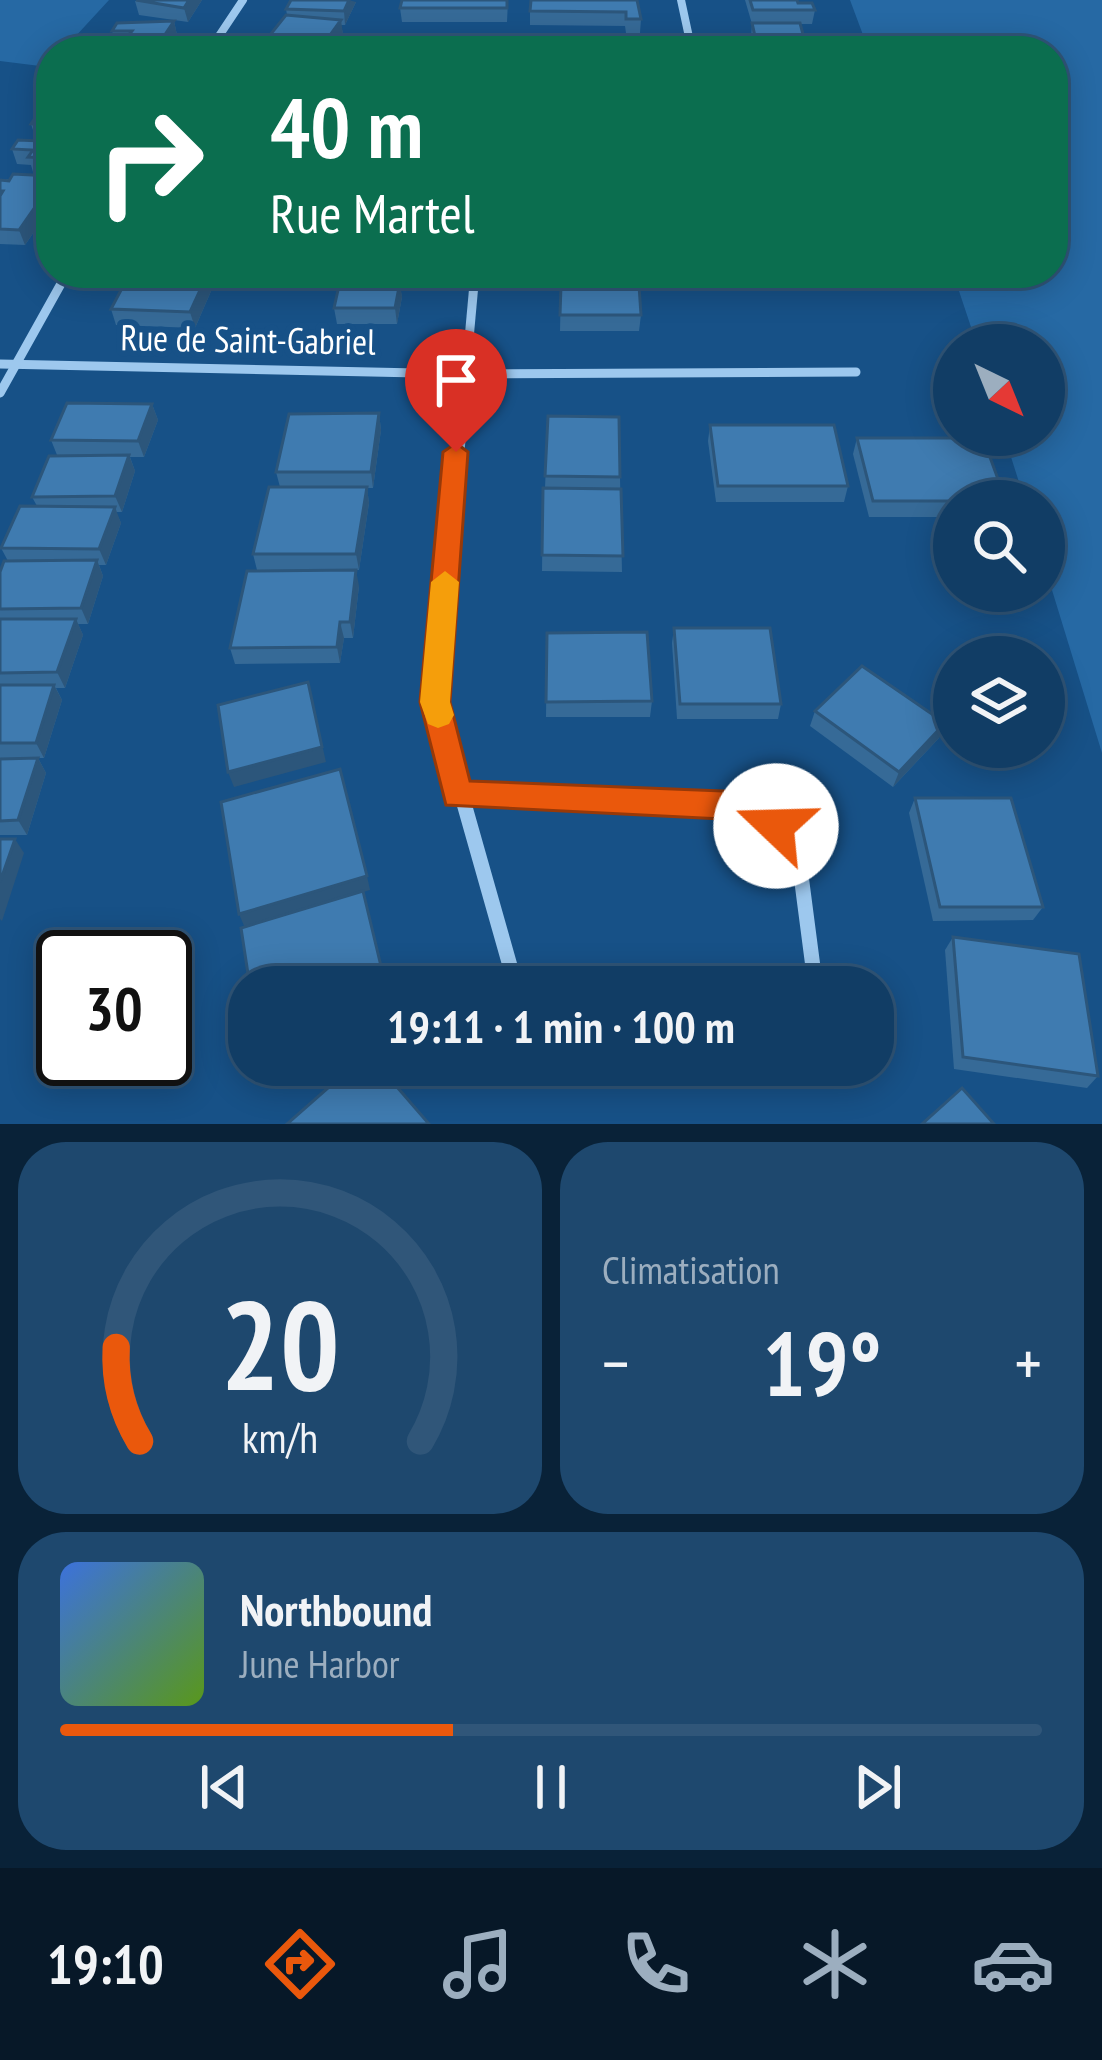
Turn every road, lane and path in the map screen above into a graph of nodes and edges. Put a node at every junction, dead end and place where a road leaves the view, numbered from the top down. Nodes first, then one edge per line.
1 (243, 0) edge
2 (681, 0) edge
3 (219, 36) edge
4 (689, 36) edge
5 (58, 288) edge
6 (474, 288) edge
7 (0, 364) edge
8 (15, 364) junction
9 (856, 372) dead end
10 (465, 374) junction
11 (0, 393) edge
12 (458, 795) junction
13 (510, 966) edge
14 (813, 966) edge

1 - 3 street
2 - 4 street
5 - 8 street
6 - 10 street
7 - 8 street, Rue de Saint-Gabriel
8 - 10 street, Rue de Saint-Gabriel
8 - 11 street
9 - 10 street, Rue de Saint-Gabriel
10 - 12 street
12 - 13 street
12 - 14 street

